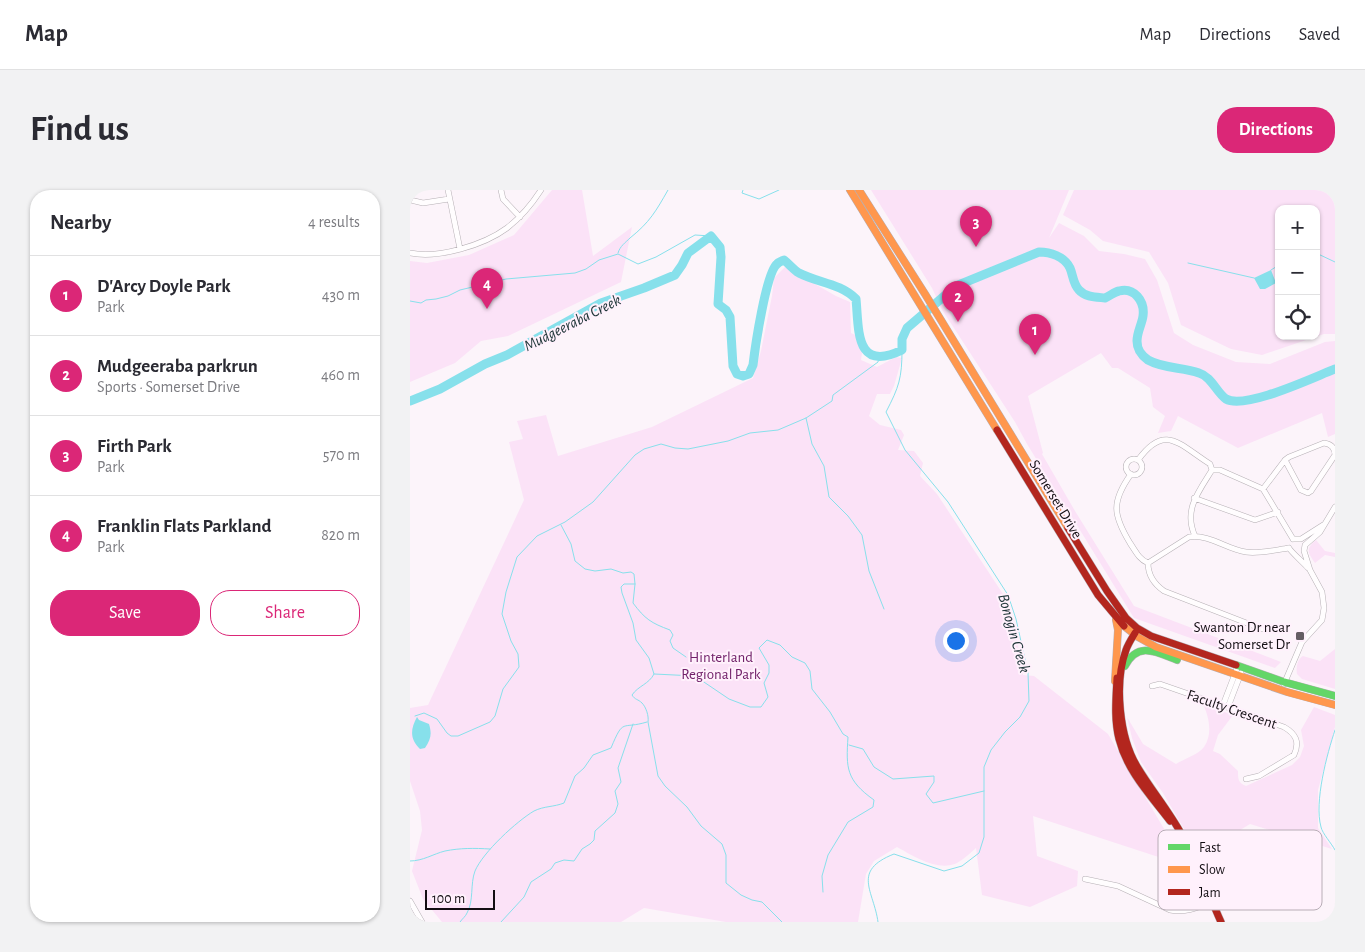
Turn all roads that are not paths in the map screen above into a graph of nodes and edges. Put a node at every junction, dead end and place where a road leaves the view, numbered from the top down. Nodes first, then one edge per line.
1 (448, 190) edge
2 (502, 190) edge
3 (541, 190) edge
4 (850, 190) edge
5 (859, 190) edge
6 (450, 199) junction
7 (410, 200) edge
8 (520, 217) junction
9 (460, 249) junction
10 (410, 253) edge
11 (1333, 444) edge
12 (1021, 451) junction
13 (1013, 456) junction
14 (1138, 460) junction
15 (1285, 460) junction
16 (1212, 470) junction
17 (1131, 474) junction
18 (1263, 489) junction
19 (1194, 498) junction
20 (1335, 507) edge
21 (1278, 512) junction
22 (1323, 525) junction
23 (1195, 536) junction
24 (1293, 539) junction
25 (1301, 539) junction
26 (1289, 548) junction
27 (1304, 548) junction
28 (1296, 554) junction
29 (1148, 564) junction
30 (1310, 570) junction
31 (1116, 620) junction
32 (1137, 628) junction
33 (1271, 629) dead end
34 (1132, 634) junction
35 (1192, 660) junction
36 (1240, 667) junction
37 (1237, 675) junction
38 (1284, 682) junction
39 (1152, 686) dead end
40 (1118, 689) junction
41 (1281, 690) junction
42 (1335, 696) edge
43 (1335, 705) edge
44 (1226, 706) junction
45 (1131, 757) junction
46 (1246, 779) dead end
47 (1148, 793) junction
48 (1176, 830) edge
49 (1179, 830) edge
50 (1085, 879) dead end
51 (410, 901) edge
52 (1158, 904) edge
53 (1170, 910) edge
54 (1192, 910) edge
55 (1216, 910) edge
56 (422, 922) edge
57 (1221, 922) edge

1 - 6 street
2 - 8 street
3 - 8 street
4 - 13 main road, Somerset Drive
5 - 12 main road, Somerset Drive
6 - 7 street
6 - 9 street
8 - 9 street
9 - 10 street
11 - 15 street
11 - 15 street
12 - 13 main road
12 - 32 main road, Somerset Drive
13 - 31 main road, Somerset Drive
14 - 16 street
14 - 17 street
14 - 17 street
15 - 18 street
16 - 18 street
16 - 19 street
17 - 29 street
18 - 21 street
19 - 21 street
19 - 23 street
20 - 22 street
21 - 24 street
22 - 25 street
22 - 27 street
23 - 26 street
23 - 29 street
24 - 25 street
24 - 26 street
25 - 27 street
26 - 28 street
27 - 28 street
27 - 30 street
28 - 30 street
29 - 33 street
30 - 38 street
31 - 34 main road, Somerset Drive
31 - 40 main road
32 - 34 main road
32 - 36 main road, Somerset Drive
34 - 35 main road, Somerset Drive
34 - 40 main road
35 - 37 main road, Somerset Drive
35 - 40 main road
36 - 37 street
36 - 38 main road, Somerset Drive
37 - 41 main road, Somerset Drive
37 - 44 street
38 - 41 street
38 - 42 main road, Somerset Drive
39 - 44 street, Faculty Crescent
40 - 45 main road
40 - 47 main road
41 - 43 main road, Somerset Drive
44 - 46 street, Faculty Crescent
45 - 47 main road
45 - 49 main road
47 - 48 main road
50 - 52 street
51 - 56 street
53 - 54 street
55 - 57 main road

